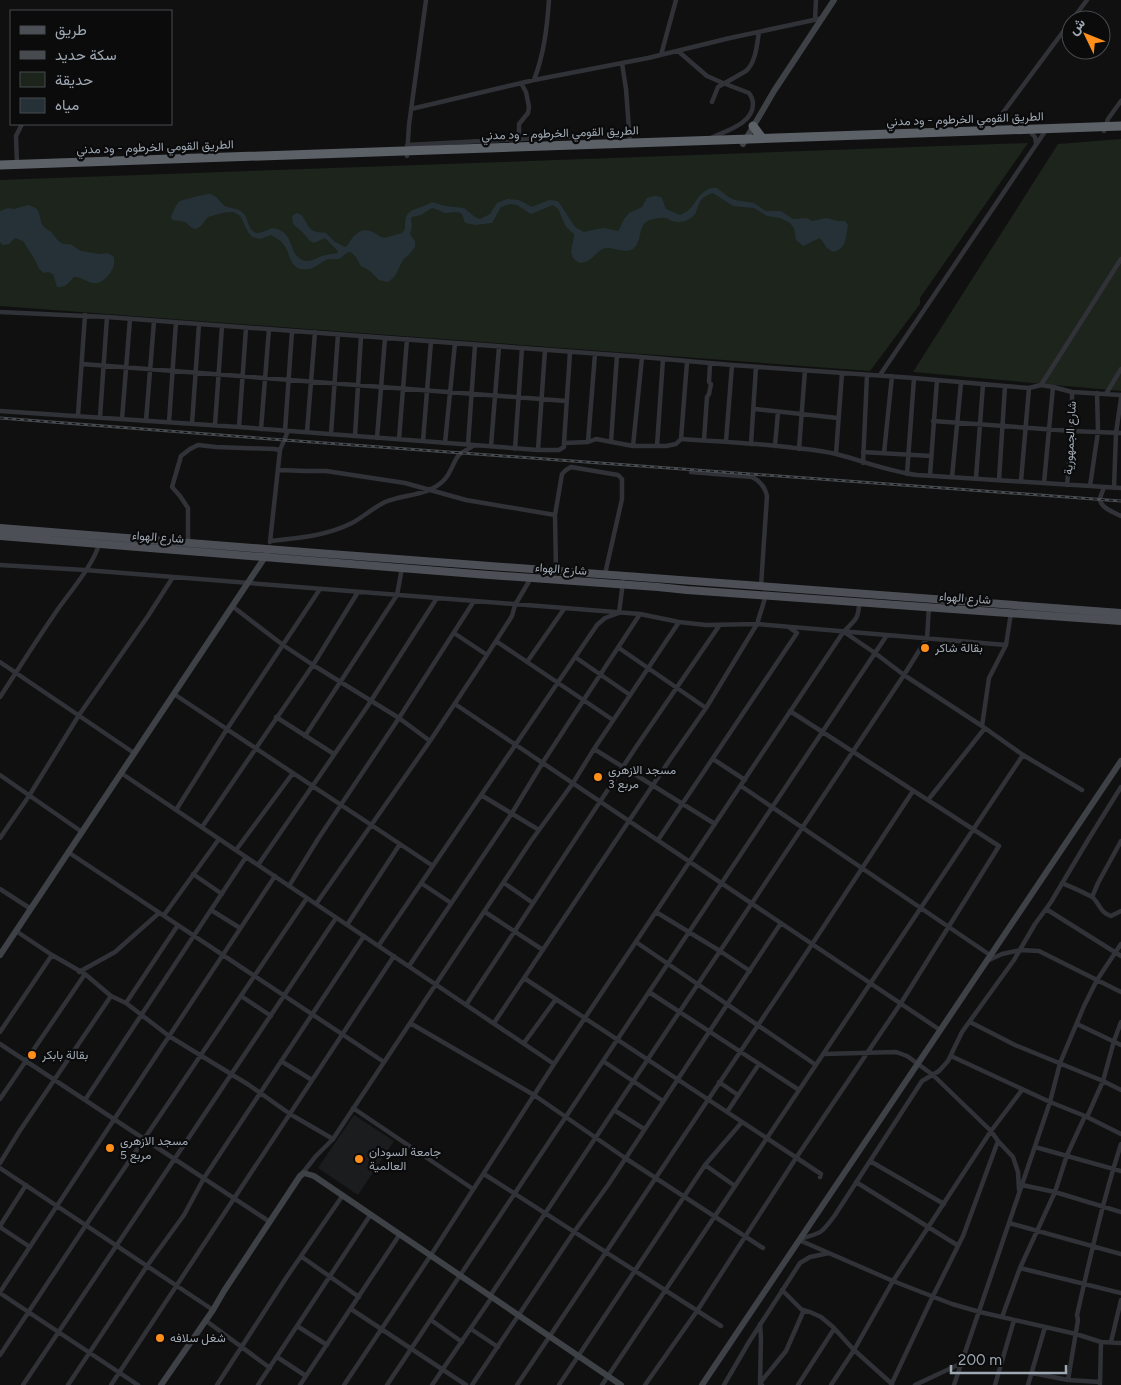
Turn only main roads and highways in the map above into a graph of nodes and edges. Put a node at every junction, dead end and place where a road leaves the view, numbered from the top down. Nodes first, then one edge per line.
1 (753, 126) road end
2 (1121, 126) edge
3 (1104, 129) junction
4 (1121, 131) edge
5 (762, 138) junction
6 (744, 141) junction
7 (407, 150) junction
8 (0, 165) edge
9 (0, 170) edge
10 (0, 528) edge
11 (0, 536) edge
12 (1121, 612) edge
13 (1121, 621) edge

1 - 5 highway
2 - 3 highway, الطريق القومي الخرطوم - ود مدني
3 - 4 highway, الطريق القومي الخرطوم - ود مدني
3 - 5 highway, الطريق القومي الخرطوم - ود مدني
3 - 6 highway, الطريق القومي الخرطوم - ود مدني
5 - 6 highway, الطريق القومي الخرطوم - ود مدني
6 - 7 highway, الطريق القومي الخرطوم - ود مدني
6 - 7 highway, الطريق القومي الخرطوم - ود مدني
7 - 8 highway, الطريق القومي الخرطوم - ود مدني
7 - 9 highway, الطريق القومي الخرطوم - ود مدني
10 - 12 main road, شارع الهواء
11 - 13 main road, شارع الهواء

